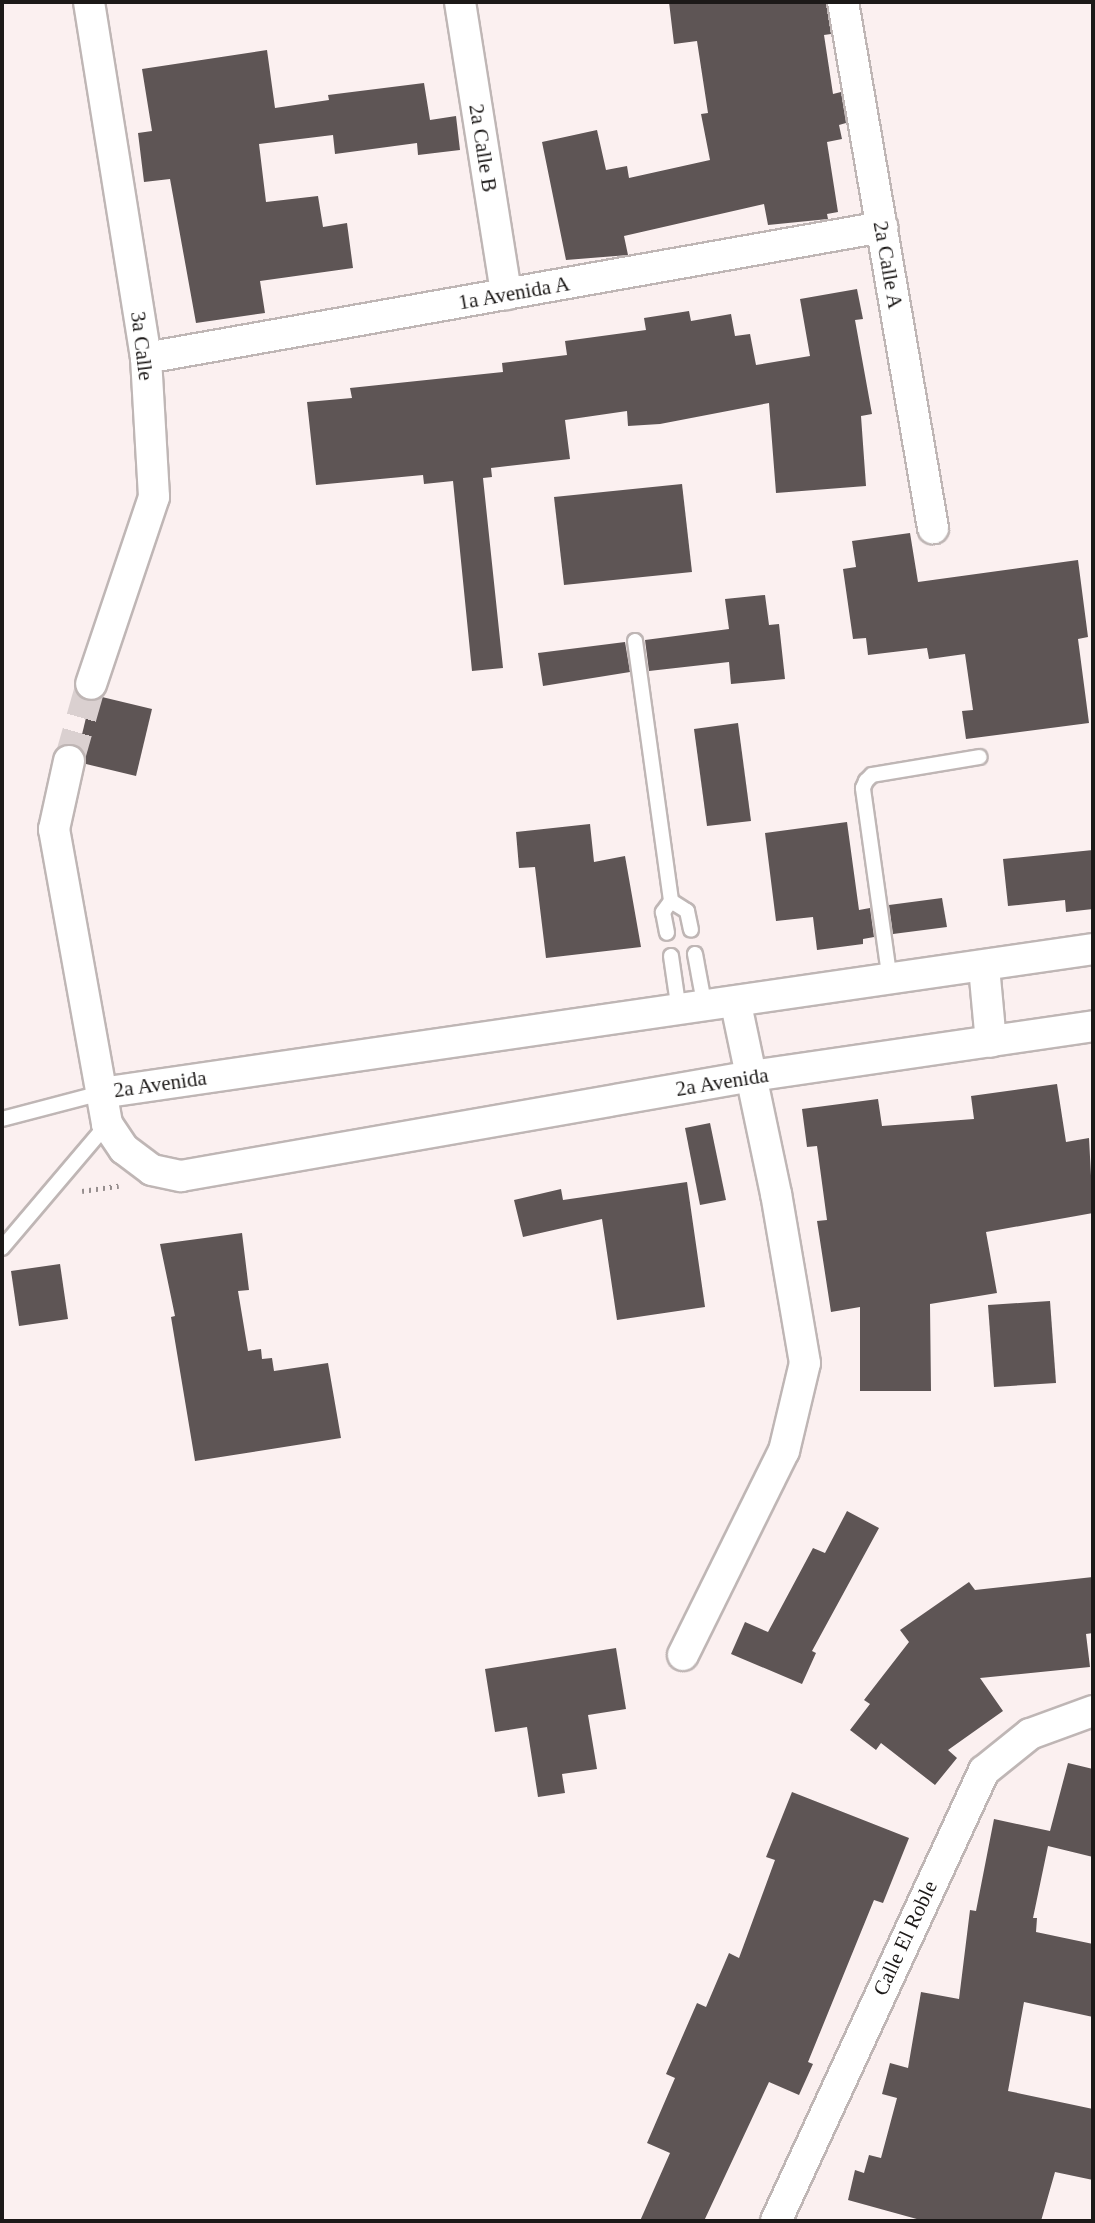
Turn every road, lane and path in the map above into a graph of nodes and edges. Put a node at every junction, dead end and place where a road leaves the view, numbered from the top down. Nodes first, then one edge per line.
1 (89, 2) edge
2 (460, 2) edge
3 (843, 2) edge
4 (882, 228) junction
5 (506, 294) junction
6 (145, 358) junction
7 (933, 528) dead end
8 (635, 642) dead end
9 (92, 684) tunnel mouth
10 (980, 757) dead end
11 (69, 761) tunnel mouth
12 (671, 901) junction
13 (691, 930) dead end
14 (667, 933) dead end
15 (1093, 949) edge
16 (695, 954) dead end
17 (671, 956) dead end
18 (984, 967) junction
19 (890, 981) junction
20 (736, 1004) junction
21 (692, 1009) junction
22 (1093, 1026) edge
23 (991, 1042) junction
24 (752, 1076) junction
25 (101, 1093) junction
26 (2, 1119) edge
27 (107, 1124) junction
28 (126, 1185) dead end
29 (71, 1193) dead end
30 (2, 1248) edge
31 (683, 1655) dead end
32 (1093, 1711) edge
33 (776, 2221) edge

1 - 6 street, 3a Calle
2 - 5 street, 2a Calle B
3 - 4 street, 2a Calle A
4 - 5 street, 1a Avenida A
4 - 7 street, 2a Calle A
5 - 6 street, 1a Avenida A
6 - 9 street, 3a Calle
8 - 12 lane
10 - 19 lane
11 - 25 street
12 - 13 lane
12 - 14 lane
15 - 18 street, 2a Avenida
16 - 21 lane
17 - 21 lane
18 - 19 street, 2a Avenida
18 - 23 street
19 - 20 street, 2a Avenida
20 - 21 street, 2a Avenida
20 - 24 street
21 - 25 street, 2a Avenida
22 - 23 street, 2a Avenida
23 - 24 street, 2a Avenida
24 - 27 street, 2a Avenida
24 - 31 street
25 - 26 lane
25 - 27 street, 2a Avenida
27 - 30 lane
28 - 29 path
32 - 33 street, Calle El Roble

